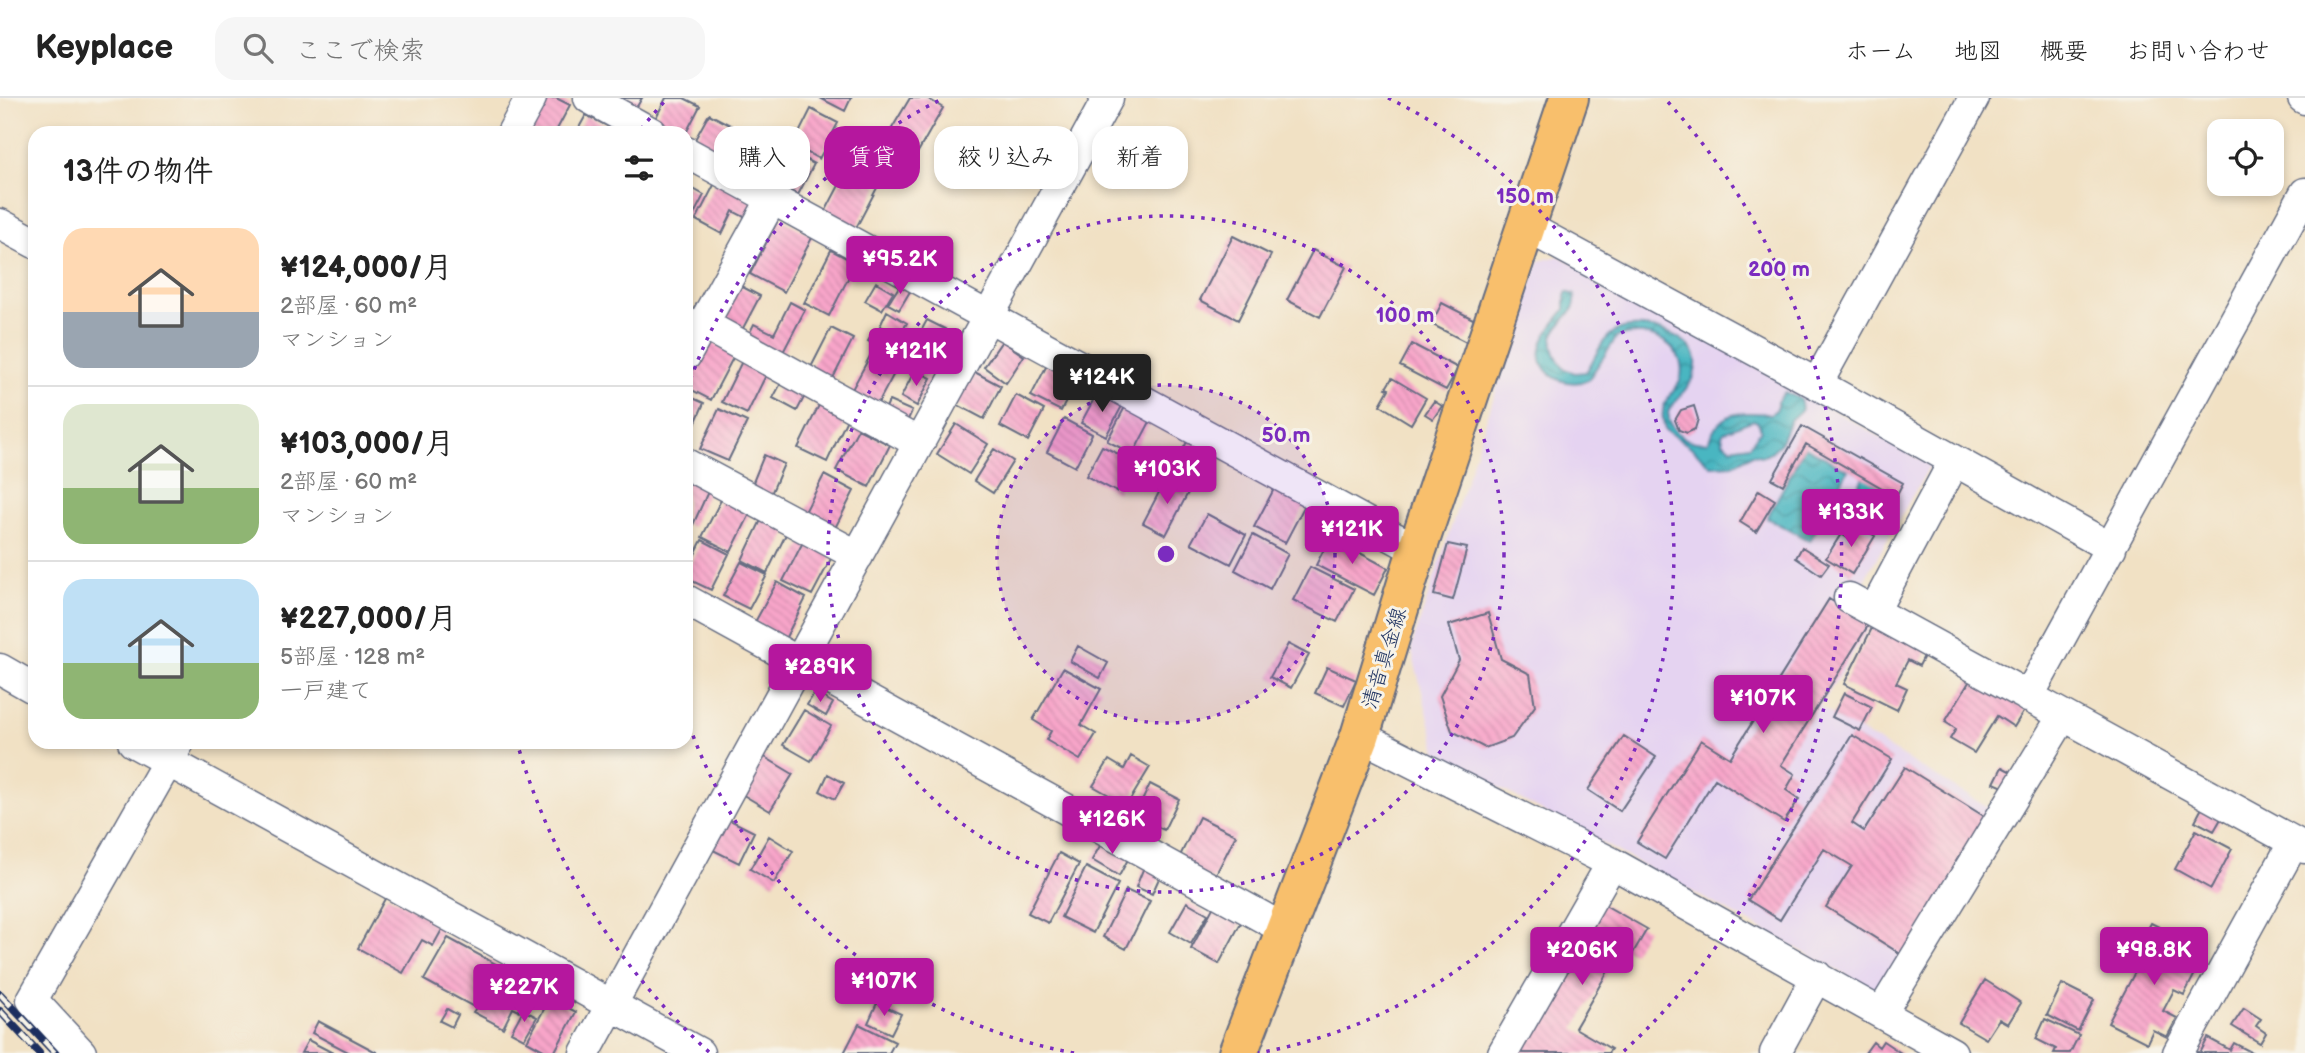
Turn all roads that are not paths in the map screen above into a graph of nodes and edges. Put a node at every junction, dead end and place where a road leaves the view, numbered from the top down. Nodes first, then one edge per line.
1 (531, 98) edge
2 (589, 98) edge
3 (1108, 98) edge
4 (1569, 98) edge
5 (1974, 98) edge
6 (516, 126) edge
7 (639, 126) edge
8 (693, 156) edge
9 (2305, 193) edge
10 (772, 199) junction
11 (0, 224) edge
12 (1525, 226) junction
13 (28, 239) edge
14 (988, 317) junction
15 (704, 324) junction
16 (693, 343) edge
17 (1817, 384) junction
18 (919, 443) junction
19 (1954, 461) junction
20 (693, 468) edge
21 (2110, 548) junction
22 (1417, 550) junction
23 (858, 556) junction
24 (693, 604) edge
25 (800, 661) junction
26 (0, 669) edge
27 (28, 685) edge
28 (2028, 697) junction
29 (2063, 716) junction
30 (1360, 736) junction
31 (174, 752) edge
32 (2300, 841) edge
33 (1612, 863) junction
34 (1286, 930) junction
35 (1817, 976) junction
36 (612, 1004) junction
37 (1882, 1012) junction
38 (81, 1053) edge
39 (585, 1053) edge
40 (699, 1053) edge
41 (1238, 1053) edge
42 (1503, 1053) edge
43 (1774, 1053) edge
44 (1952, 1053) edge
45 (2178, 1053) edge

1 - 6 street
2 - 7 street
3 - 14 street
4 - 12 main road, 清音真金線
5 - 17 street
8 - 10 street
9 - 21 street
10 - 14 street
10 - 15 street
11 - 13 street
12 - 17 street
12 - 22 main road, 清音真金線
14 - 18 street
14 - 22 street
15 - 16 street
15 - 18 street
17 - 19 street
18 - 23 street
19 - 21 street
19 - 28 street
20 - 23 street
21 - 28 street
22 - 30 main road, 清音真金線
23 - 25 street
24 - 25 street
25 - 34 street
25 - 36 street
26 - 27 street
28 - 29 street
29 - 32 street
29 - 37 street
30 - 33 street
30 - 34 main road, 清音真金線
31 - 36 street
31 - 38 street
32 - 45 street
33 - 35 street
33 - 42 street
34 - 41 main road, 清音真金線
35 - 37 street
35 - 43 street
36 - 39 street
36 - 40 street
37 - 44 street

